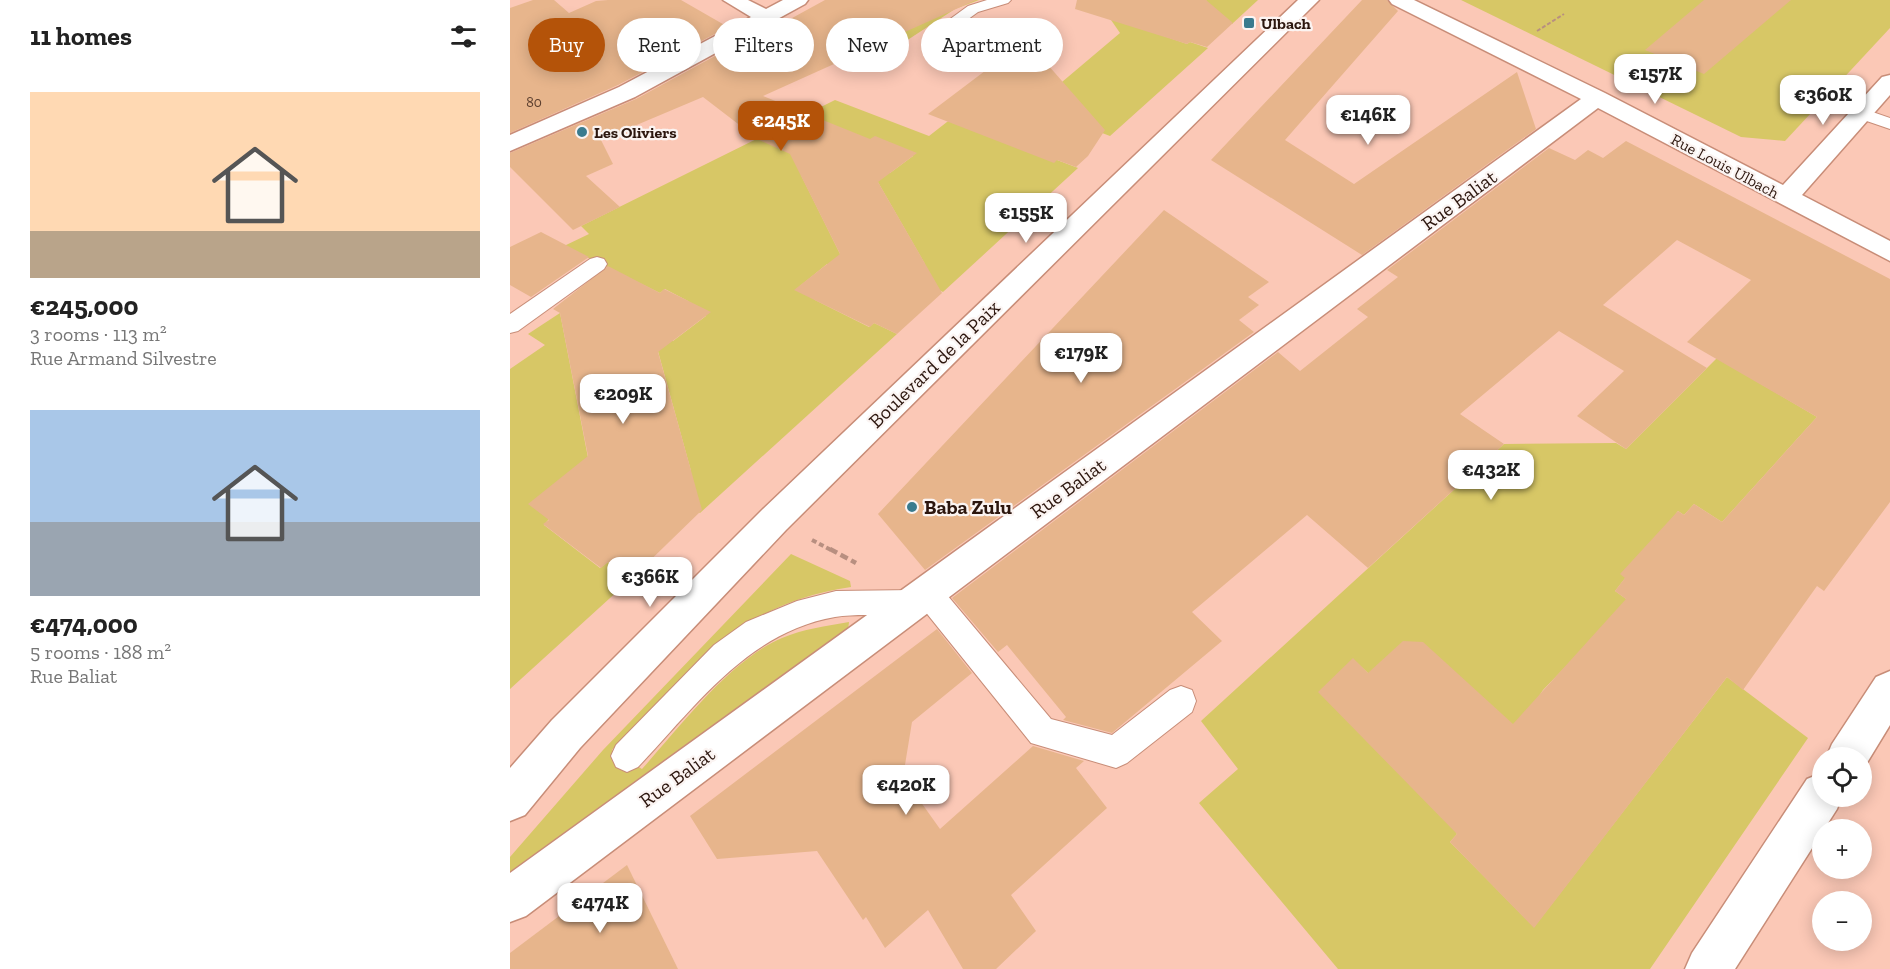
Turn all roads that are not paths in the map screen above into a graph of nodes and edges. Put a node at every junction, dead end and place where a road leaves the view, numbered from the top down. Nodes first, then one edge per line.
1 (734, 0) edge
2 (798, 0) edge
3 (1003, 0) edge
4 (1309, 0) edge
5 (1399, 0) edge
6 (766, 17) junction
7 (960, 18) edge
8 (1890, 81) edge
9 (1597, 98) junction
10 (1862, 113) junction
11 (1890, 124) edge
12 (510, 144) edge
13 (1786, 197) junction
14 (1890, 252) edge
15 (597, 264) dead end
16 (510, 325) edge
17 (920, 597) junction
18 (1890, 690) edge
19 (1181, 701) dead end
20 (566, 734) junction
21 (1853, 747) edge
22 (627, 756) dead end
23 (510, 777) edge
24 (510, 800) edge
25 (1814, 807) edge
26 (510, 900) edge
27 (1708, 969) edge

1 - 6 street
2 - 6 street
3 - 7 lane
4 - 20 street, Boulevard de la Paix
5 - 9 street, Rue Louis Ulbach
6 - 12 street
8 - 10 street
9 - 13 street, Rue Louis Ulbach
9 - 17 street, Rue Baliat
10 - 11 lane
10 - 13 street
13 - 14 street, Rue Louis Ulbach
15 - 16 lane
17 - 19 lane
17 - 22 lane
17 - 26 street, Rue Baliat
18 - 21 street
20 - 23 street, Boulevard de la Paix
20 - 24 street, Boulevard de la Paix
25 - 27 street

